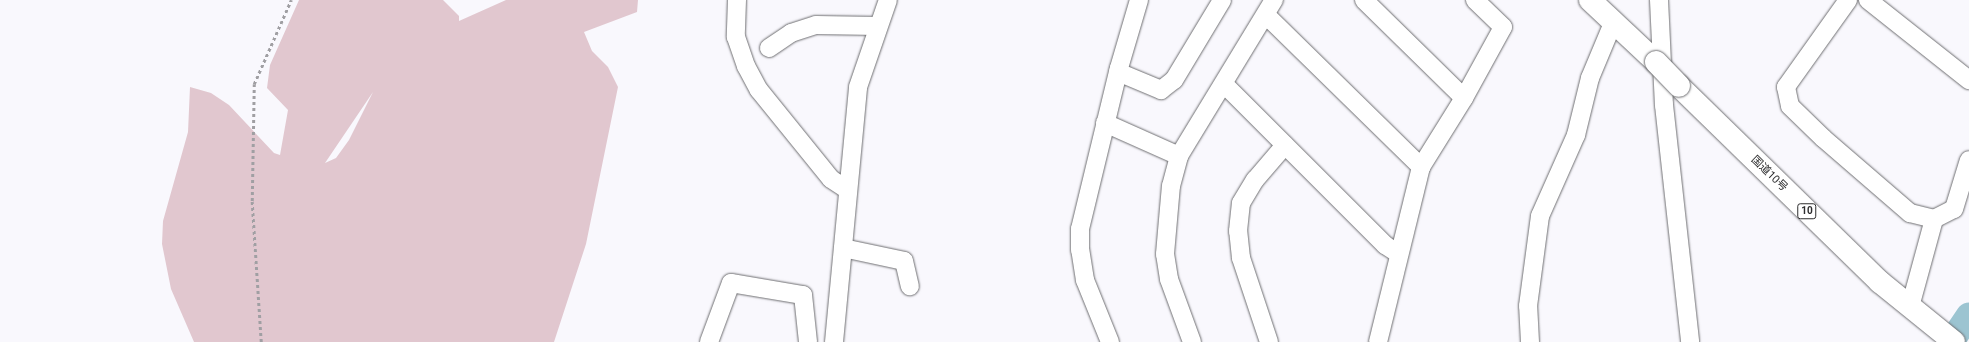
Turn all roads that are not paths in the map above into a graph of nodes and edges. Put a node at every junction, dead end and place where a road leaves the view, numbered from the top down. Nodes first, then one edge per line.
1 (737, 0) edge
2 (888, 0) edge
3 (1139, 0) edge
4 (1222, 0) edge
5 (1364, 0) edge
6 (1475, 0) edge
7 (1659, 0) edge
8 (1848, 0) edge
9 (1868, 0) edge
10 (1270, 8) edge
11 (1603, 9) edge
12 (878, 26) junction
13 (770, 48) dead end
14 (1118, 72) junction
15 (1969, 80) edge
16 (1224, 84) junction
17 (1464, 98) junction
18 (1105, 123) junction
19 (1285, 145) junction
20 (1179, 156) junction
21 (1969, 160) edge
22 (1420, 167) junction
23 (848, 190) junction
24 (1934, 219) junction
25 (843, 248) junction
26 (1399, 254) junction
27 (910, 286) dead end
28 (1910, 307) junction
29 (1947, 337) edge
30 (709, 342) edge
31 (808, 342) edge
32 (834, 342) edge
33 (1110, 342) edge
34 (1192, 342) edge
35 (1269, 342) edge
36 (1378, 342) edge
37 (1530, 342) edge
38 (1690, 342) edge

1 - 23 street
2 - 12 street
3 - 14 street
4 - 14 street
5 - 17 street
6 - 17 street
7 - 38 street
8 - 24 street
9 - 15 street
10 - 16 street
10 - 22 street
11 - 28 highway, 国道10号 / 10, bridge
11 - 37 street
12 - 13 street
12 - 23 street
14 - 18 street
16 - 19 street
16 - 20 street
17 - 22 street
18 - 20 street
18 - 33 street
19 - 26 street
19 - 35 street
20 - 34 street
21 - 24 street
22 - 26 street
23 - 25 street
24 - 28 street
25 - 27 street
25 - 32 street
26 - 36 street
28 - 29 highway, 国道10号 / 10
30 - 31 street

